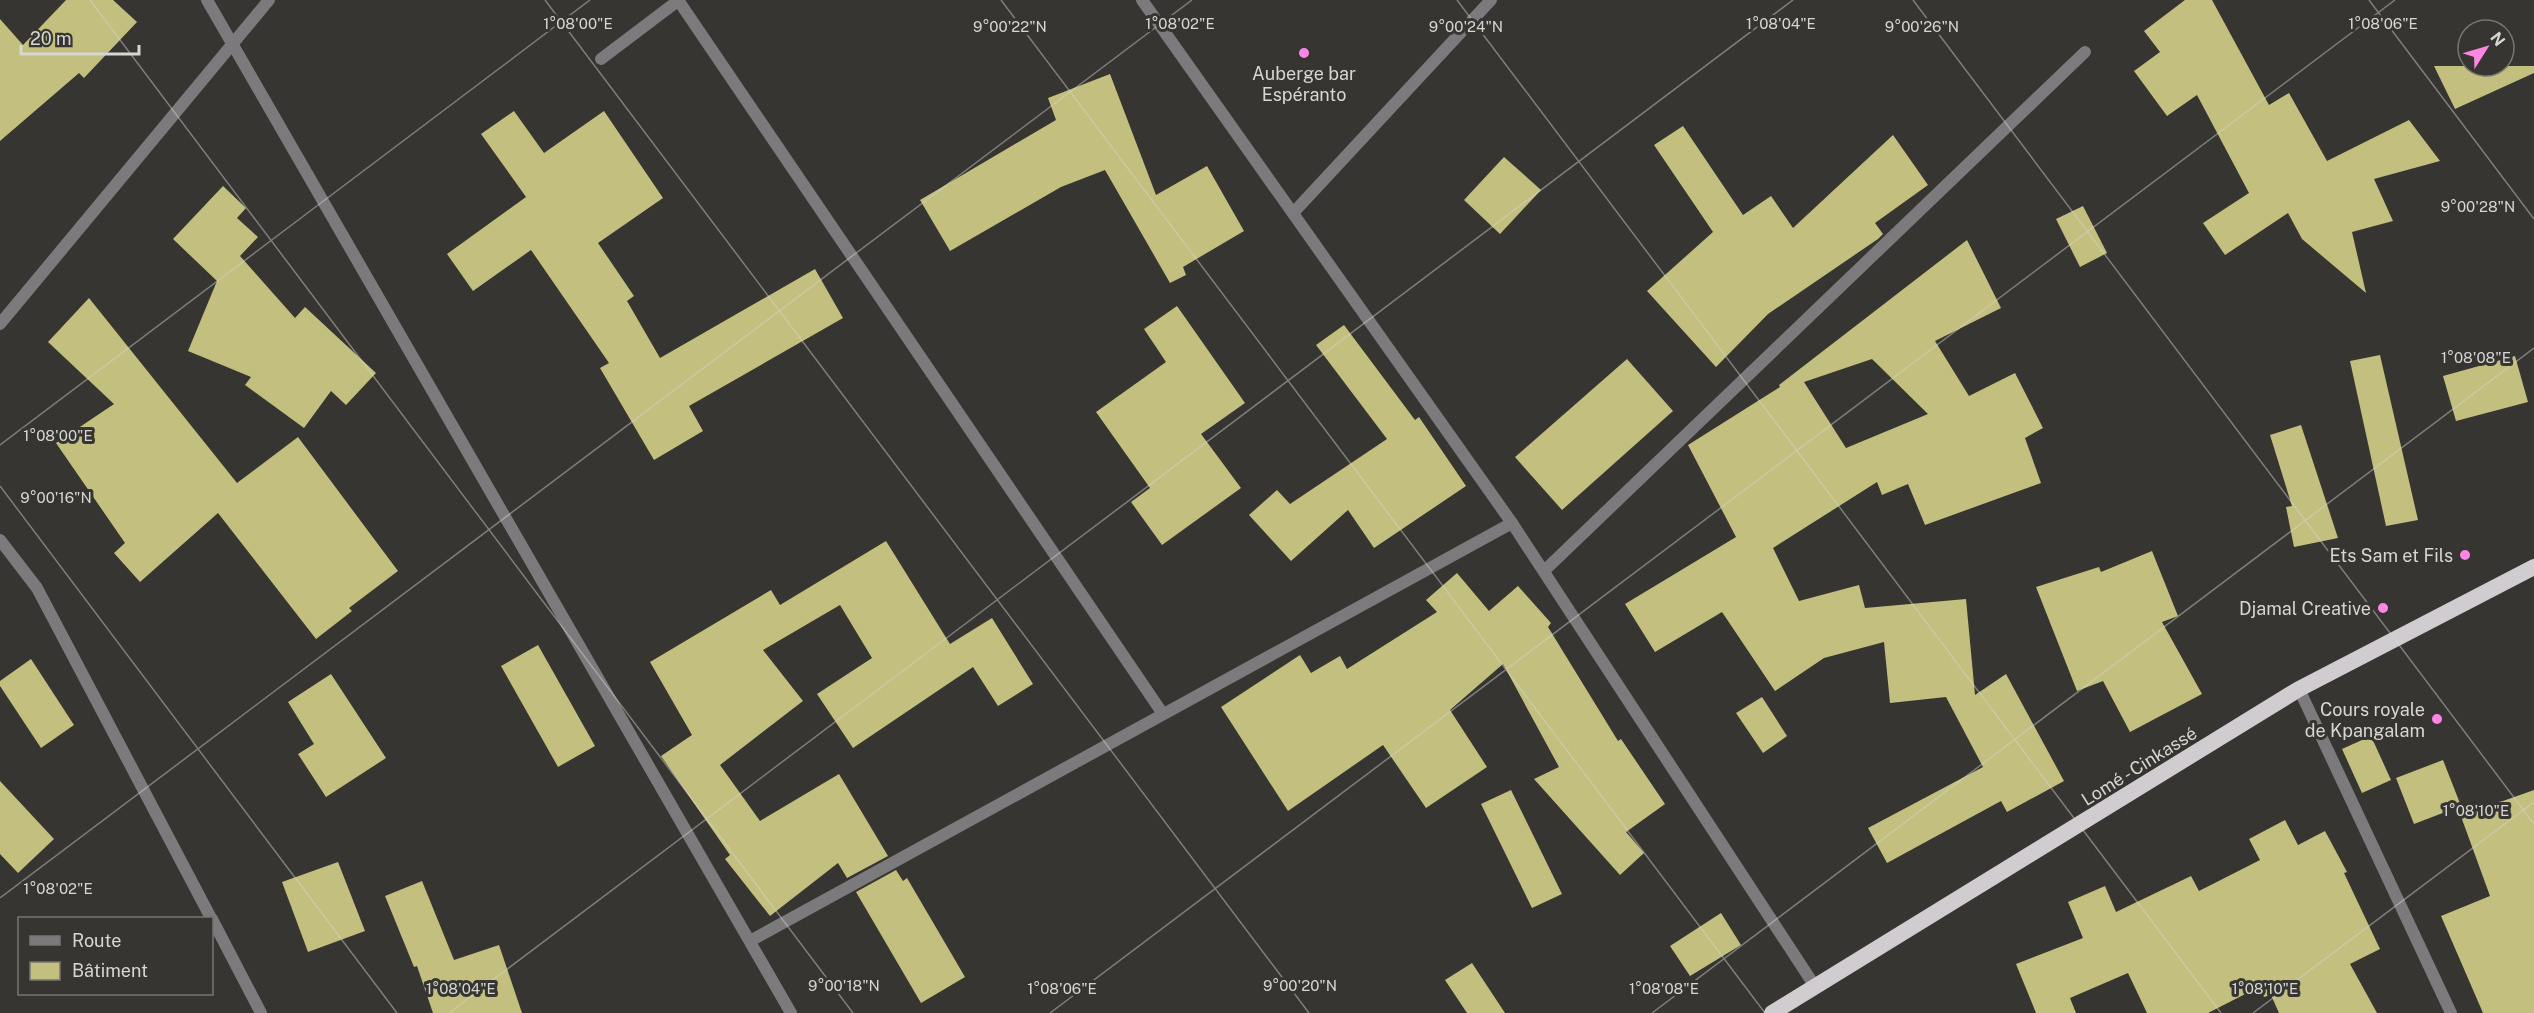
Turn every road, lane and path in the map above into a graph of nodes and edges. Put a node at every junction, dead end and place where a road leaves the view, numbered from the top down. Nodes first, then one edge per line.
1 (207, 0) edge
2 (269, 0) edge
3 (679, 0) edge
4 (1142, 0) edge
5 (1491, 0) edge
6 (232, 42) junction
7 (2085, 52) dead end
8 (601, 59) dead end
9 (1294, 213) junction
10 (0, 324) edge
11 (1512, 523) junction
12 (0, 540) edge
13 (2534, 567) edge
14 (1544, 571) junction
15 (2300, 689) junction
16 (1163, 714) junction
17 (210, 917) edge
18 (213, 923) edge
19 (750, 941) junction
20 (1816, 988) junction
21 (261, 1013) edge
22 (791, 1013) edge
23 (1772, 1013) edge
24 (2451, 1013) edge

1 - 6 street
2 - 6 street
3 - 8 street
3 - 16 street
4 - 9 street
5 - 9 street
6 - 10 street
6 - 19 street
7 - 14 street
9 - 11 street
11 - 14 street
11 - 16 street
12 - 17 street
13 - 15 highway, Lomé - Cinkassé
14 - 20 street
15 - 20 highway, Lomé - Cinkassé
15 - 24 street
16 - 19 street
18 - 21 street
19 - 22 street
20 - 23 highway, Lomé - Cinkassé

